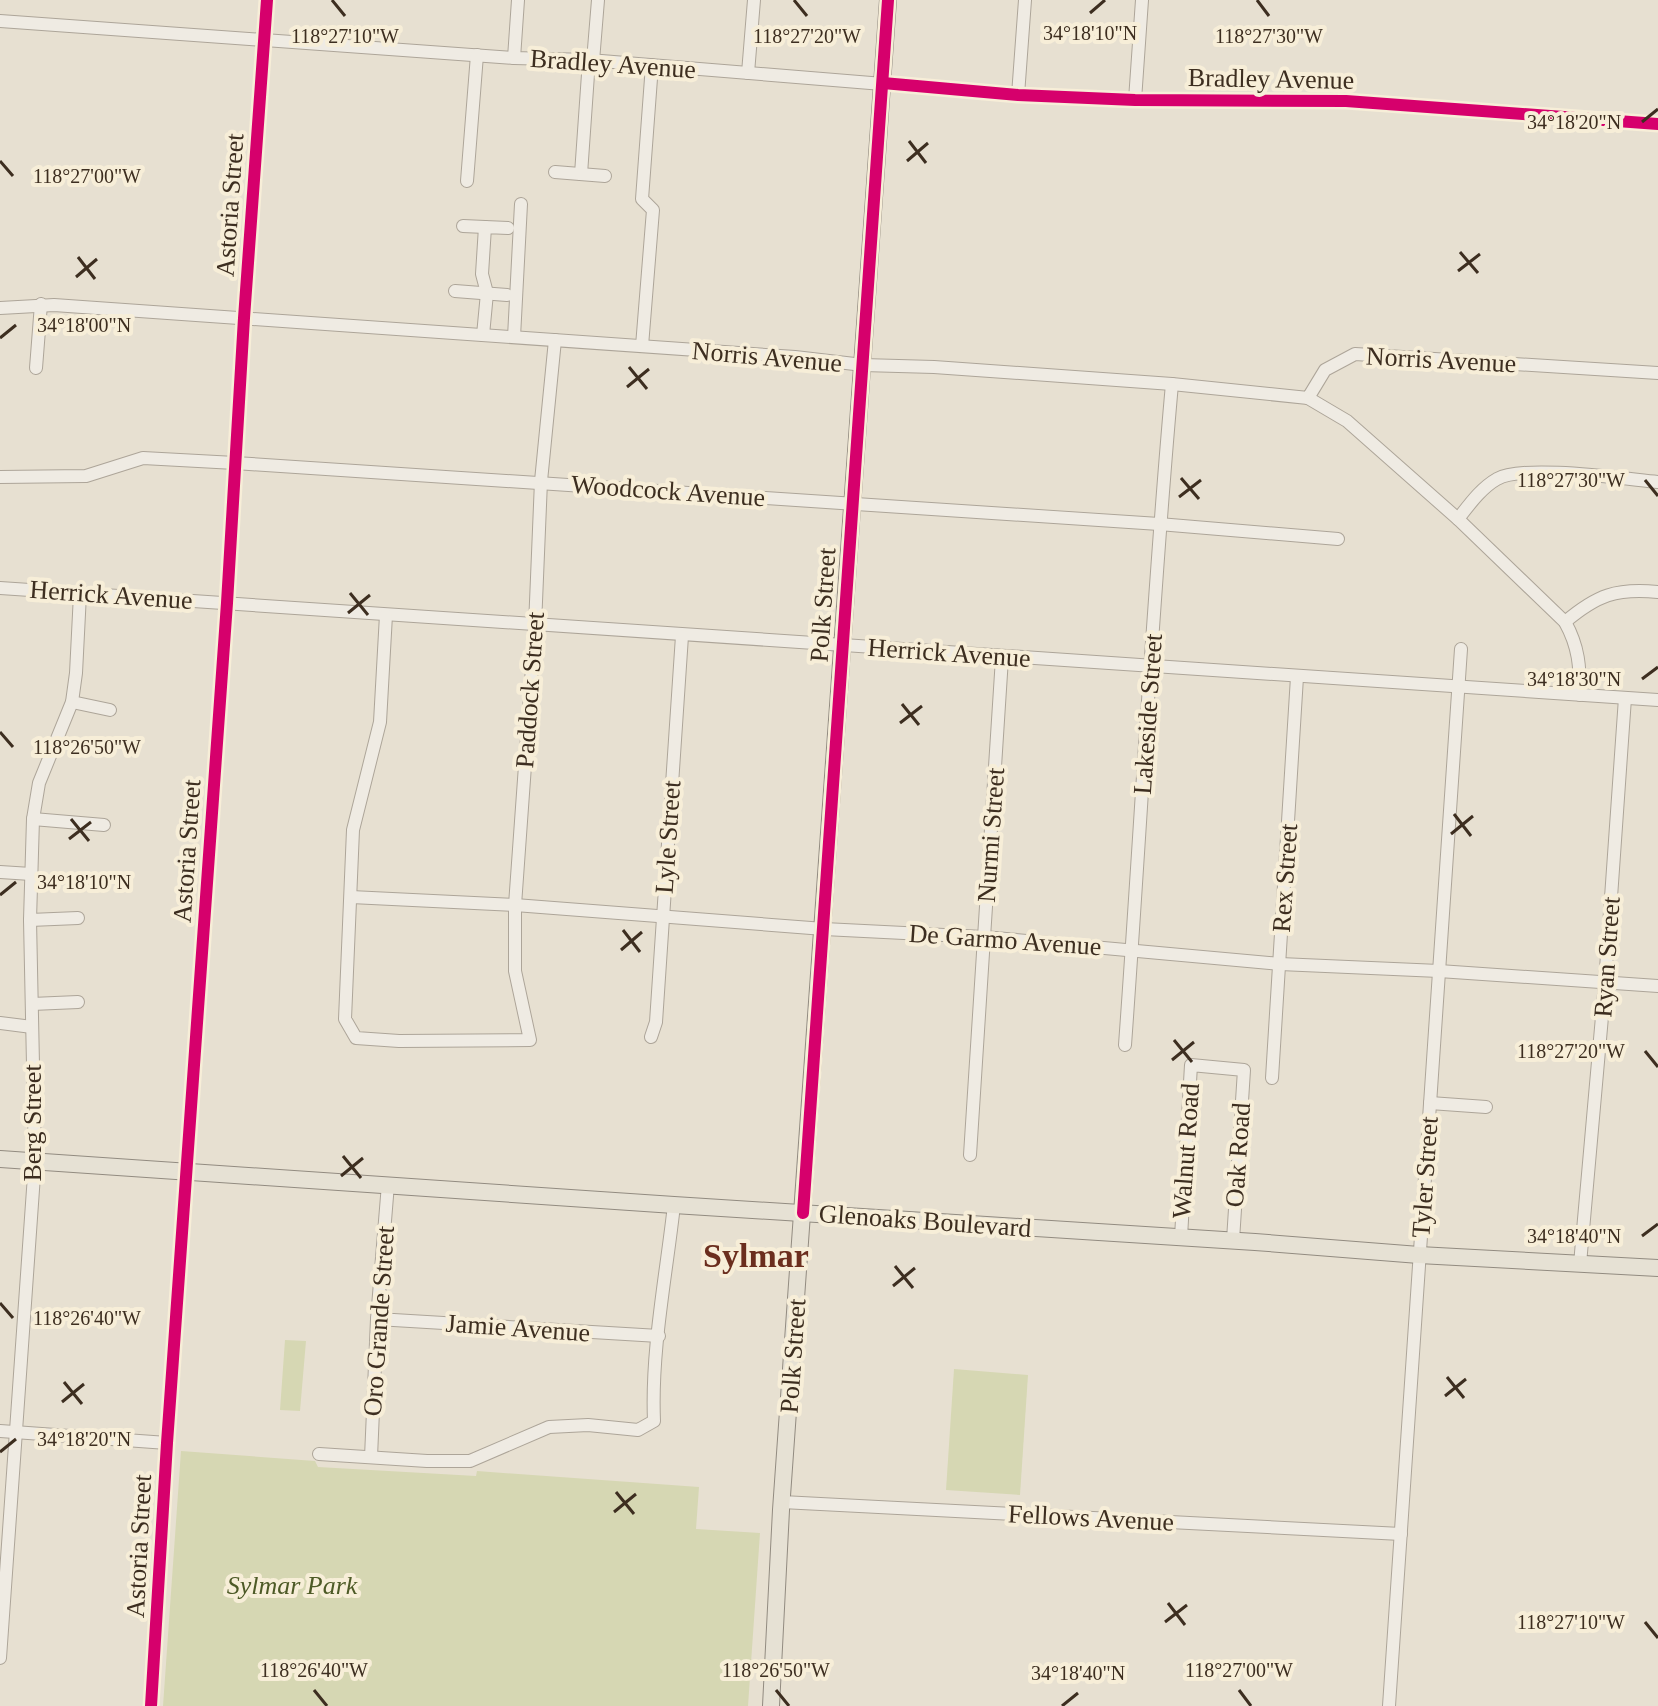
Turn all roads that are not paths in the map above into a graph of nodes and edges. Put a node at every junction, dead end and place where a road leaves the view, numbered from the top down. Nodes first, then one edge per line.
1 (267, 0) edge
2 (518, 0) edge
3 (598, 0) edge
4 (754, 0) edge
5 (888, 0) edge
6 (1025, 0) edge
7 (1142, 0) edge
8 (0, 21) edge
9 (264, 40) junction
10 (477, 55) junction
11 (514, 58) junction
12 (591, 61) junction
13 (652, 65) junction
14 (748, 73) junction
15 (883, 83) junction
16 (1018, 95) junction
17 (1135, 100) junction
18 (1658, 124) edge
19 (555, 172) dead end
20 (581, 174) junction
21 (605, 176) dead end
22 (467, 181) dead end
23 (521, 204) dead end
24 (463, 226) dead end
25 (485, 227) junction
26 (508, 228) dead end
27 (455, 291) dead end
28 (487, 293) junction
29 (507, 295) dead end
30 (41, 304) junction
31 (0, 308) edge
32 (244, 318) junction
33 (483, 335) junction
34 (514, 337) junction
35 (555, 340) junction
36 (642, 346) junction
37 (863, 365) junction
38 (36, 368) dead end
39 (1658, 373) edge
40 (1172, 384) junction
41 (1308, 398) junction
42 (235, 463) junction
43 (0, 477) edge
44 (541, 481) junction
45 (1658, 482) edge
46 (852, 504) junction
47 (1458, 519) junction
48 (1159, 524) junction
49 (1338, 539) dead end
50 (0, 588) edge
51 (1658, 592) edge
52 (80, 594) junction
53 (227, 603) junction
54 (386, 615) junction
55 (1565, 622) junction
56 (535, 626) junction
57 (682, 636) junction
58 (842, 645) junction
59 (1461, 649) dead end
60 (1002, 658) junction
61 (1152, 667) junction
62 (1297, 677) junction
63 (1458, 686) junction
64 (1580, 695) junction
65 (1625, 698) junction
66 (1658, 700) edge
67 (72, 702) junction
68 (110, 710) dead end
69 (33, 819) junction
70 (104, 825) dead end
71 (0, 872) edge
72 (31, 874) junction
73 (351, 897) junction
74 (515, 905) junction
75 (662, 915) junction
76 (78, 918) dead end
77 (30, 920) junction
78 (824, 929) junction
79 (984, 937) junction
80 (1132, 949) junction
81 (1280, 964) junction
82 (1439, 971) junction
83 (1605, 983) junction
84 (1658, 986) edge
85 (78, 1002) dead end
86 (32, 1004) junction
87 (0, 1023) edge
88 (32, 1027) junction
89 (651, 1037) dead end
90 (1125, 1045) dead end
91 (1191, 1065) joint
92 (1272, 1078) dead end
93 (1430, 1103) junction
94 (1486, 1107) dead end
95 (970, 1155) dead end
96 (0, 1159) edge
97 (35, 1161) junction
98 (186, 1170) junction
99 (388, 1184) junction
100 (674, 1205) junction
101 (803, 1213) junction
102 (1181, 1237) junction
103 (1233, 1240) junction
104 (1419, 1255) junction
105 (1580, 1264) junction
106 (1658, 1268) edge
107 (377, 1319) junction
108 (659, 1336) junction
109 (0, 1431) edge
110 (14, 1432) junction
111 (167, 1443) junction
112 (319, 1454) dead end
113 (371, 1457) junction
114 (782, 1502) junction
115 (1401, 1534) junction
116 (0, 1658) edge
117 (151, 1706) edge
118 (771, 1706) edge
119 (1389, 1706) edge

1 - 9 street, Astoria Street
2 - 11 street
3 - 12 street
4 - 14 street
5 - 15 main road, Polk Street
6 - 16 street
7 - 17 street
8 - 9 street, Bradley Avenue
9 - 10 street, Bradley Avenue
9 - 32 street, Astoria Street
10 - 11 street, Bradley Avenue
10 - 22 street
11 - 12 street, Bradley Avenue
12 - 13 street, Bradley Avenue
12 - 20 street
13 - 14 street, Bradley Avenue
13 - 36 street
14 - 15 street, Bradley Avenue
15 - 16 street, Bradley Avenue
15 - 37 main road, Polk Street
16 - 17 street, Bradley Avenue
17 - 18 street, Bradley Avenue
19 - 20 street
20 - 21 street
23 - 34 street
24 - 25 street
25 - 26 street
25 - 28 street
27 - 28 street
28 - 29 street
28 - 33 street
30 - 31 street, Norris Avenue
30 - 32 street, Norris Avenue
30 - 38 street
32 - 33 street, Norris Avenue
32 - 42 street, Astoria Street
33 - 34 street, Norris Avenue
34 - 35 street, Norris Avenue
35 - 36 street, Norris Avenue
35 - 44 street, Paddock Street
36 - 37 street, Norris Avenue
37 - 40 street, Norris Avenue
37 - 46 main road, Polk Street
39 - 41 street, Norris Avenue
40 - 41 street, Norris Avenue
40 - 48 street, Lakeside Street
41 - 47 street
42 - 43 street, Woodcock Avenue
42 - 44 street, Woodcock Avenue
42 - 53 street, Astoria Street
44 - 46 street, Woodcock Avenue
44 - 56 street, Paddock Street
45 - 47 street
46 - 48 street, Woodcock Avenue
46 - 58 main road, Polk Street
47 - 55 street
48 - 49 street, Woodcock Avenue
48 - 61 street, Lakeside Street
50 - 52 street, Herrick Avenue
51 - 55 street
52 - 53 street, Herrick Avenue
52 - 67 street, Berg Street
53 - 54 street, Herrick Avenue
53 - 98 street, Astoria Street
54 - 56 street, Herrick Avenue
54 - 73 street
55 - 64 street
56 - 57 street, Herrick Avenue
56 - 74 street, Paddock Street
57 - 58 street, Herrick Avenue
57 - 75 street, Lyle Street
58 - 60 street, Herrick Avenue
58 - 78 main road, Polk Street
59 - 63 street, Tyler Street
60 - 61 street, Herrick Avenue
60 - 79 street, Nurmi Street
61 - 62 street, Herrick Avenue
61 - 80 street, Lakeside Street
62 - 63 street, Herrick Avenue
62 - 81 street, Rex Street
63 - 64 street, Herrick Avenue
63 - 82 street, Tyler Street
64 - 65 street, Herrick Avenue
65 - 66 street, Herrick Avenue
65 - 83 street, Ryan Street
67 - 68 street
67 - 69 street, Berg Street
69 - 70 street
69 - 72 street, Berg Street
71 - 72 street
72 - 77 street, Berg Street
73 - 74 street, De Garmo Avenue
73 - 74 street, Paddock Street
74 - 75 street, De Garmo Avenue
75 - 78 street, De Garmo Avenue
75 - 89 street, Lyle Street
76 - 77 street
77 - 86 street, Berg Street
78 - 79 street, De Garmo Avenue
78 - 101 main road, Polk Street
79 - 80 street, De Garmo Avenue
79 - 95 street, Nurmi Street
80 - 81 street, De Garmo Avenue
80 - 90 street, Lakeside Street
81 - 82 street, De Garmo Avenue
81 - 92 street, Rex Street
82 - 83 street, De Garmo Avenue
82 - 93 street, Tyler Street
83 - 84 street, De Garmo Avenue
83 - 105 street, Ryan Street
85 - 86 street
86 - 88 street, Berg Street
87 - 88 street
88 - 97 street, Berg Street
91 - 102 street, Walnut Road
91 - 103 street, Oak Road
93 - 94 street
93 - 104 street, Tyler Street
96 - 97 main road, Glenoaks Boulevard
97 - 98 main road, Glenoaks Boulevard
97 - 110 street, Berg Street
98 - 99 main road, Glenoaks Boulevard
98 - 111 street, Astoria Street
99 - 100 main road, Glenoaks Boulevard
99 - 107 street, Oro Grande Street
100 - 101 main road, Glenoaks Boulevard
100 - 108 street
101 - 102 main road, Glenoaks Boulevard
101 - 114 main road, Polk Street
102 - 103 main road, Glenoaks Boulevard
103 - 104 main road, Glenoaks Boulevard
104 - 105 main road, Glenoaks Boulevard
104 - 115 street, Tyler Street
105 - 106 main road, Glenoaks Boulevard
107 - 108 street, Jamie Avenue
107 - 113 street, Oro Grande Street
108 - 113 street
109 - 110 street
110 - 111 street
110 - 116 street, Berg Street
111 - 117 street, Astoria Street
112 - 113 street
114 - 115 street, Fellows Avenue
114 - 118 main road, Polk Street
115 - 119 street, Tyler Street

